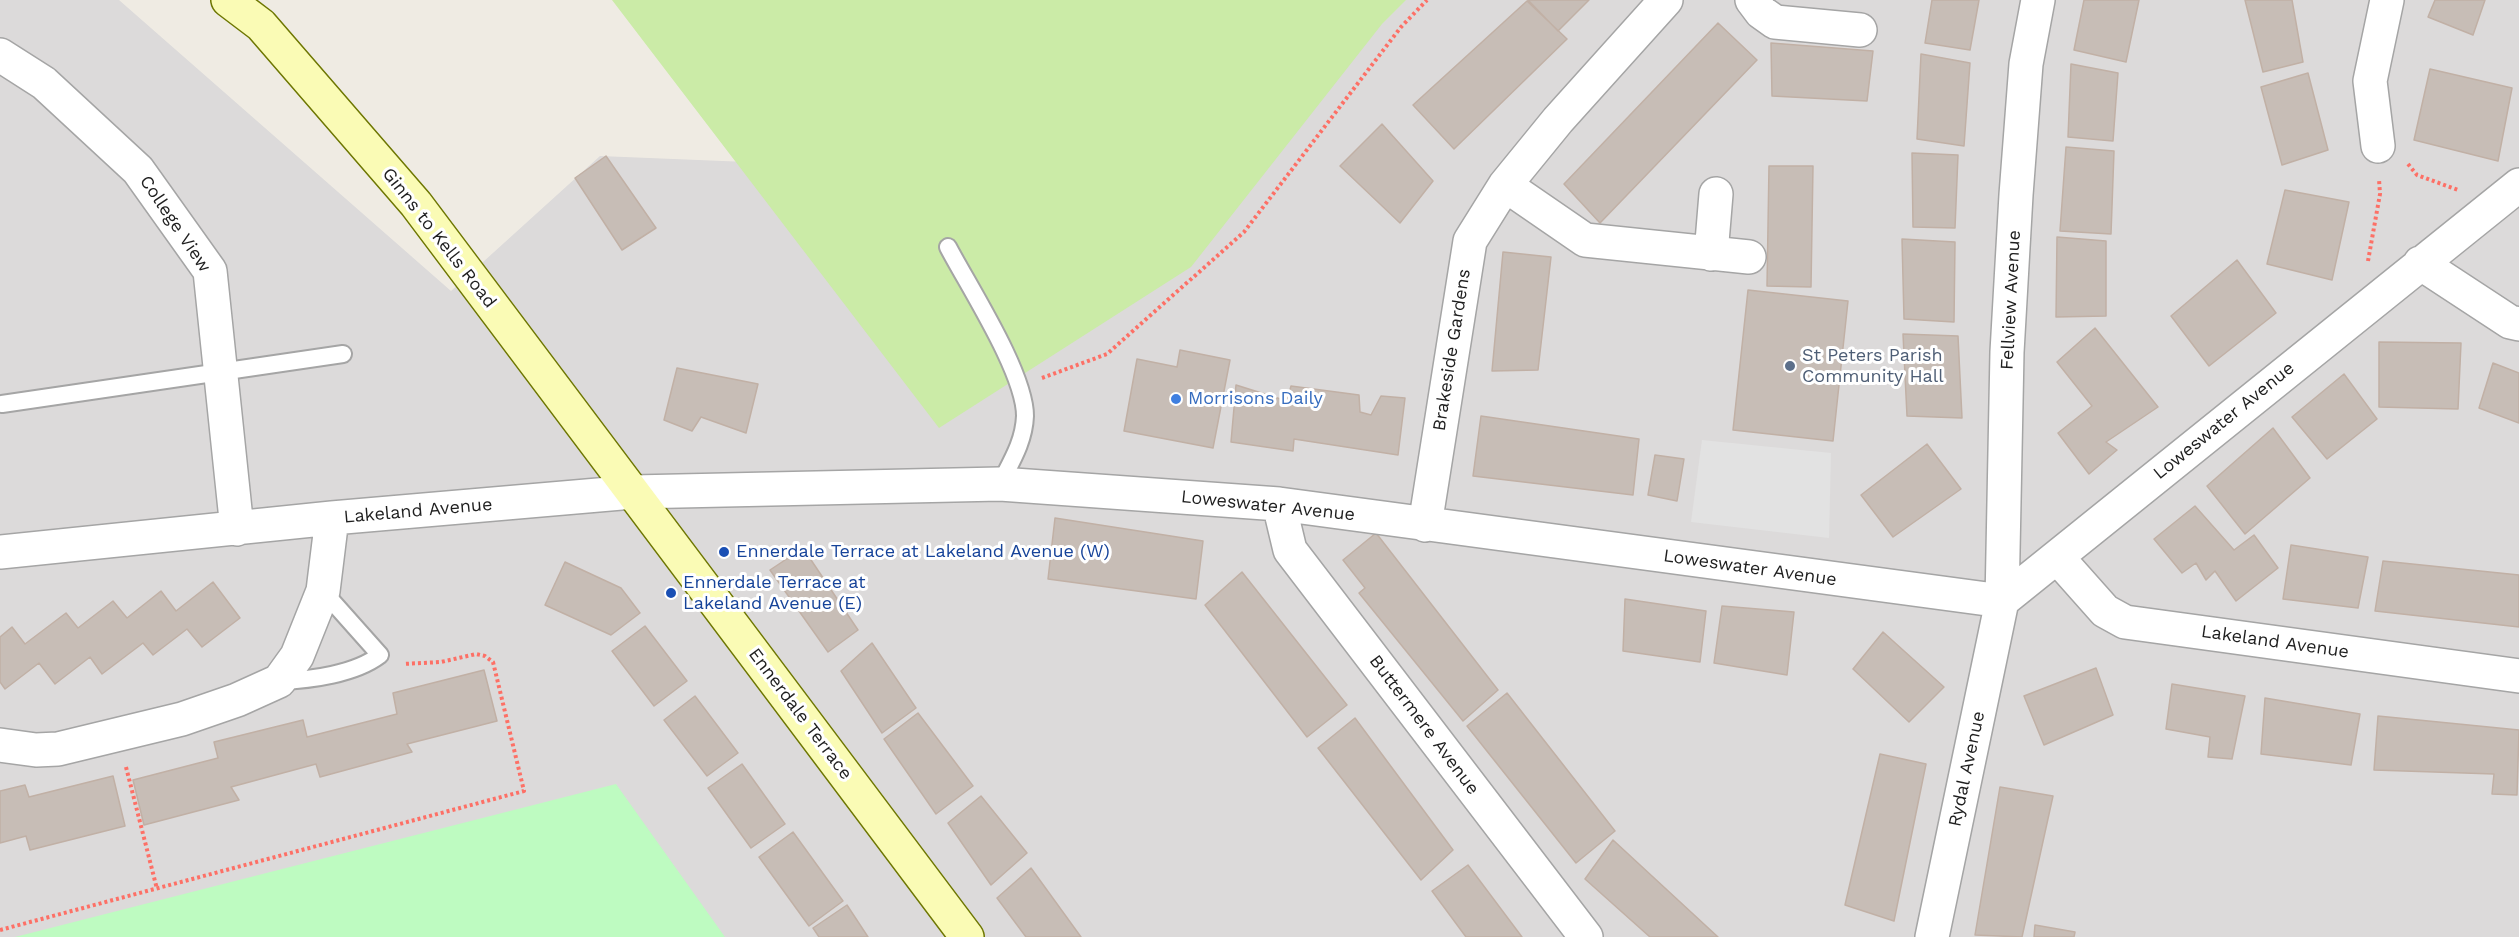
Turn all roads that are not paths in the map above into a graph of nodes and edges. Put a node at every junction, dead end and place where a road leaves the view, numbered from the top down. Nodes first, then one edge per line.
1 (228, 0) edge
2 (1666, 0) edge
3 (1752, 0) edge
4 (2038, 0) edge
5 (2387, 0) edge
6 (1860, 30) dead end
7 (0, 55) edge
8 (2378, 146) road end
9 (1505, 185) junction
10 (1716, 194) dead end
11 (2507, 194) edge
12 (948, 247) dead end
13 (1711, 254) junction
14 (1749, 257) dead end
15 (2420, 263) junction
16 (2519, 324) edge
17 (344, 354) dead end
18 (220, 371) junction
19 (2, 404) dead end
20 (1000, 484) junction
21 (837, 486) joint
22 (633, 492) junction
23 (1279, 504) junction
24 (332, 518) junction
25 (1425, 525) junction
26 (237, 529) junction
27 (0, 552) edge
28 (2057, 557) junction
29 (323, 591) junction
30 (2002, 601) junction
31 (2519, 676) edge
32 (279, 681) junction
33 (0, 745) edge
34 (967, 937) edge
35 (1586, 937) edge
36 (1932, 937) edge

1 - 22 street, Ginns to Kells Road
2 - 9 street, Brakeside Gardens
3 - 6 street
4 - 30 street, Fellview Avenue
5 - 8 street
7 - 18 street, College View
9 - 13 street
9 - 25 street, Brakeside Gardens
10 - 13 street
11 - 15 street, Loweswater Avenue
12 - 20 lane
13 - 14 street
15 - 16 street
15 - 28 street, Loweswater Avenue
17 - 18 lane
18 - 19 lane
18 - 26 street, College View
20 - 21 street, Loweswater Avenue
20 - 23 street, Loweswater Avenue
21 - 22 street, Lakeland Avenue
22 - 24 street, Lakeland Avenue
22 - 34 street, Ennerdale Terrace
23 - 25 street, Loweswater Avenue
23 - 35 street, Buttermere Avenue
24 - 26 street, Lakeland Avenue
24 - 29 street
25 - 30 street, Loweswater Avenue
26 - 27 street, Lakeland Avenue
28 - 30 street, Loweswater Avenue
28 - 31 street, Lakeland Avenue
29 - 32 street
29 - 32 lane
30 - 36 street, Rydal Avenue
32 - 33 street

